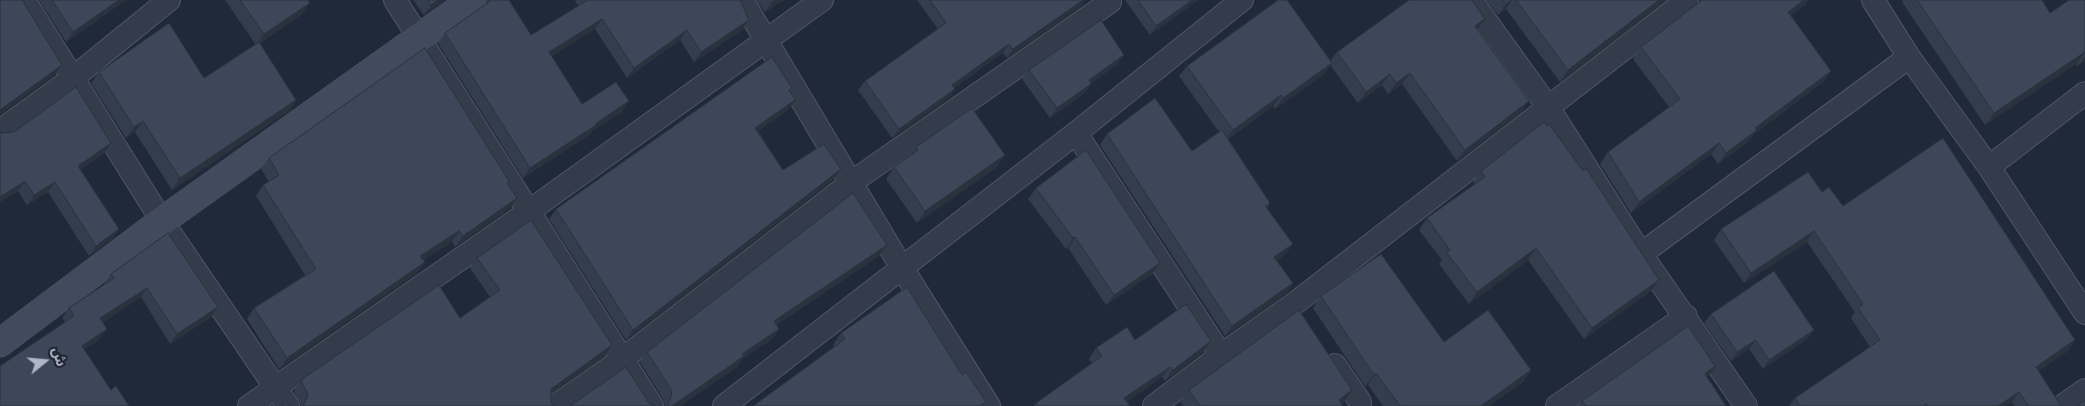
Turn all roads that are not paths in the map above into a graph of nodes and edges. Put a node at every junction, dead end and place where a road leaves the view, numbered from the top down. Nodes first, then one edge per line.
1 (24, 0) edge
2 (168, 0) edge
3 (395, 0) edge
4 (472, 0) edge
5 (742, 0) edge
6 (822, 0) edge
7 (1109, 0) edge
8 (1242, 0) edge
9 (1471, 0) edge
10 (1687, 0) edge
11 (1872, 0) edge
12 (419, 38) junction
13 (766, 40) junction
14 (1909, 57) junction
15 (73, 78) junction
16 (2085, 93) edge
17 (1548, 107) junction
18 (0, 131) edge
19 (1076, 133) junction
20 (1990, 167) junction
21 (852, 182) junction
22 (528, 212) junction
23 (162, 221) junction
24 (1641, 254) junction
25 (902, 268) junction
26 (2085, 313) edge
27 (1686, 316) junction
28 (0, 343) edge
29 (1321, 345) edge
30 (1221, 355) junction
31 (624, 358) junction
32 (276, 386) junction
33 (2085, 390) edge
34 (249, 406) edge
35 (288, 406) edge
36 (555, 406) edge
37 (652, 406) edge
38 (724, 406) edge
39 (990, 406) edge
40 (1154, 406) edge
41 (1360, 406) edge
42 (1557, 406) edge
43 (1746, 406) edge
44 (2062, 406) edge

1 - 15 street
2 - 15 street
3 - 12 street
4 - 12 street
5 - 13 street
6 - 13 street
7 - 21 street
8 - 19 street
9 - 17 street
10 - 17 street
11 - 14 street
12 - 22 street
12 - 23 street
13 - 21 street
13 - 22 street
14 - 20 street
14 - 24 street
15 - 18 street
15 - 23 street
16 - 20 street
17 - 24 street
17 - 30 street
19 - 25 street
19 - 30 street
20 - 26 street
21 - 25 street
21 - 31 street
22 - 31 street
22 - 32 street
23 - 28 street
23 - 32 street
24 - 27 street
25 - 38 street
25 - 39 street
27 - 42 street
27 - 43 street
29 - 41 street
30 - 40 street
31 - 36 street
31 - 37 street
32 - 34 street
32 - 35 street
33 - 44 street

